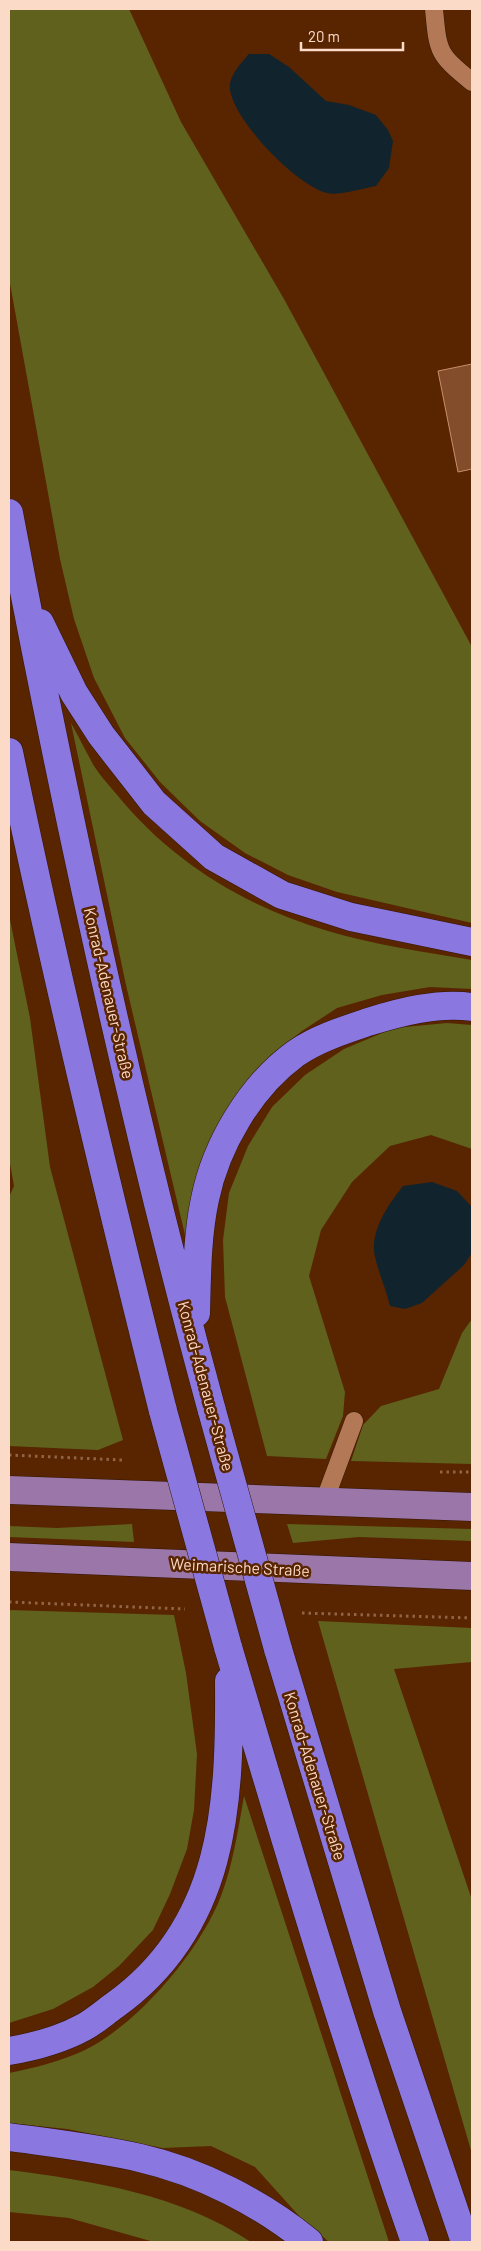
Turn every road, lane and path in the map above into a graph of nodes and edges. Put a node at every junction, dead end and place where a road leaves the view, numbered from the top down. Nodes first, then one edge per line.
1 (434, 9) edge
2 (472, 82) edge
3 (9, 513) edge
4 (24, 590) junction
5 (9, 752) edge
6 (472, 942) edge
7 (472, 1007) edge
8 (195, 1347) junction
9 (354, 1421) dead end
10 (9, 1490) edge
11 (324, 1502) junction
12 (472, 1507) edge
13 (9, 1557) edge
14 (472, 1576) edge
15 (228, 1648) junction
16 (9, 2051) edge
17 (9, 2137) edge
18 (309, 2242) edge
19 (415, 2242) edge
20 (465, 2242) edge

1 - 2 lane
3 - 4 highway, Konrad-Adenauer-Straße
4 - 6 highway
4 - 8 highway, Konrad-Adenauer-Straße
5 - 15 highway, bridge
7 - 8 highway
8 - 20 highway, Konrad-Adenauer-Straße, bridge
9 - 11 lane
10 - 11 main road
11 - 12 main road
13 - 14 main road, Weimarische Straße
15 - 16 highway
15 - 19 highway
17 - 18 highway

